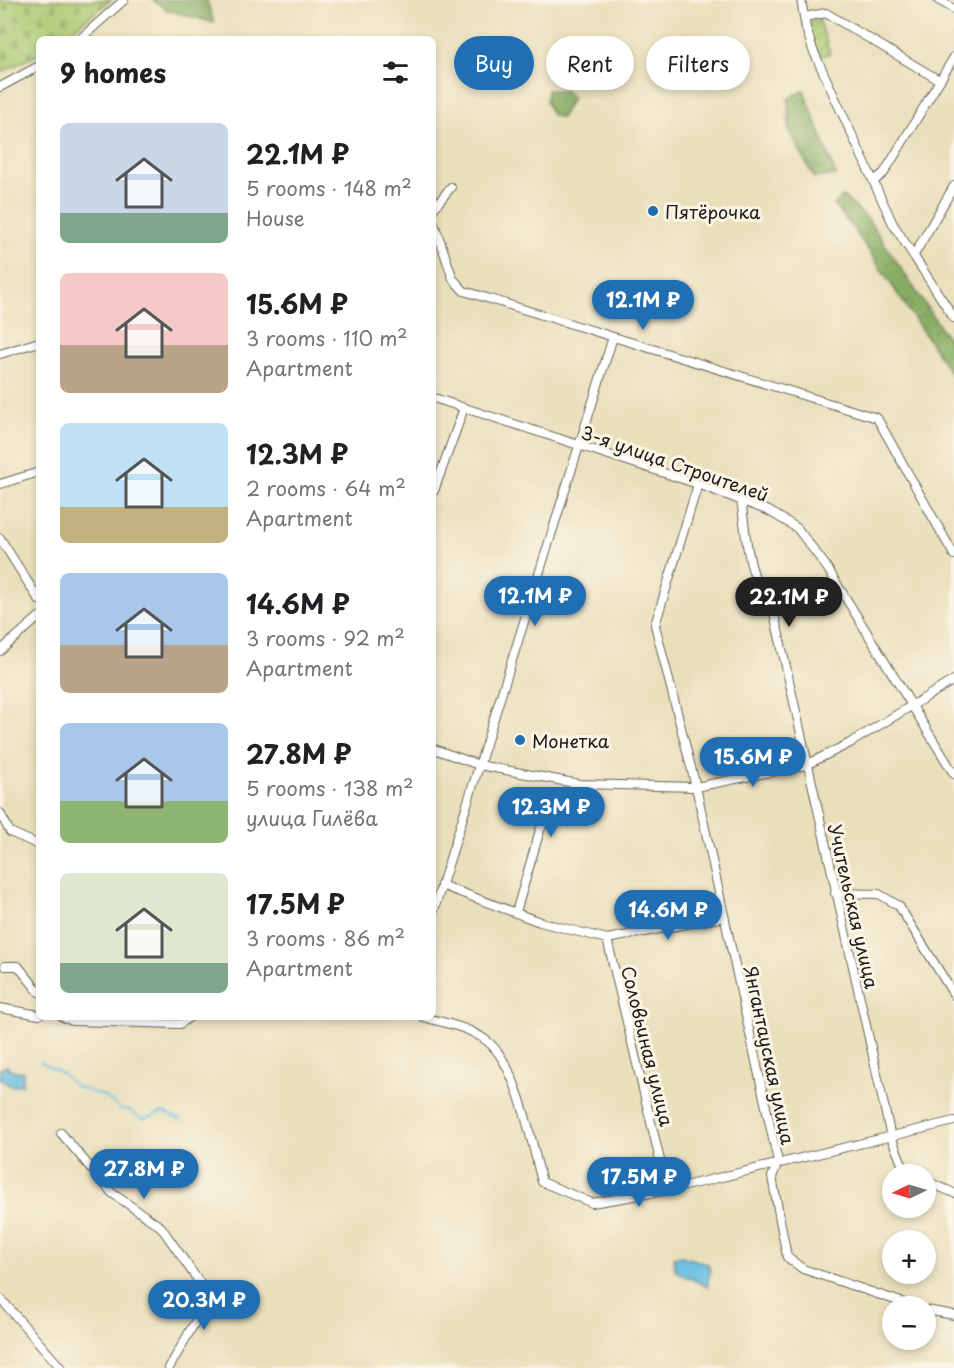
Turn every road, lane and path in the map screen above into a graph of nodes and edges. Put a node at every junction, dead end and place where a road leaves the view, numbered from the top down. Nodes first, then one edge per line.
1 (124, 0) edge
2 (801, 0) edge
3 (938, 0) edge
4 (954, 9) edge
5 (804, 17) junction
6 (83, 36) edge
7 (954, 57) edge
8 (36, 68) edge
9 (939, 80) junction
10 (0, 87) edge
11 (874, 181) junction
12 (954, 186) edge
13 (451, 187) dead end
14 (436, 206) edge
15 (436, 229) edge
16 (914, 255) junction
17 (954, 318) edge
18 (613, 337) junction
19 (36, 343) edge
20 (0, 354) edge
21 (436, 399) edge
22 (464, 408) junction
23 (579, 445) junction
24 (36, 473) edge
25 (0, 484) edge
26 (698, 484) junction
27 (436, 485) edge
28 (741, 501) junction
29 (0, 538) edge
30 (954, 555) edge
31 (36, 595) edge
32 (36, 620) edge
33 (0, 651) edge
34 (954, 680) edge
35 (911, 706) junction
36 (436, 750) edge
37 (479, 765) junction
38 (806, 765) junction
39 (954, 774) edge
40 (590, 784) junction
41 (696, 787) junction
42 (0, 813) edge
43 (36, 844) edge
44 (441, 885) junction
45 (835, 893) junction
46 (436, 903) edge
47 (516, 912) junction
48 (724, 917) junction
49 (607, 939) junction
50 (5, 966) dead end
51 (36, 988) edge
52 (954, 994) edge
53 (0, 1008) edge
54 (36, 1014) edge
55 (70, 1020) edge
56 (186, 1020) edge
57 (434, 1020) edge
58 (954, 1121) edge
59 (61, 1133) dead end
60 (891, 1137) junction
61 (777, 1162) junction
62 (901, 1164) edge
63 (936, 1185) edge
64 (667, 1189) junction
65 (954, 1193) edge
66 (884, 1296) edge
67 (0, 1298) edge
68 (936, 1312) edge
69 (954, 1316) edge
70 (61, 1368) edge
71 (169, 1368) edge

1 - 6 street
2 - 5 street
3 - 4 street
5 - 9 street
5 - 11 street
7 - 9 street
8 - 10 street
9 - 11 street
11 - 16 street
12 - 16 street
13 - 14 street
15 - 18 street
16 - 17 street
18 - 23 street
18 - 30 street
19 - 20 street
21 - 22 street, 3-я улица Строителей
22 - 23 street, 3-я улица Строителей
22 - 27 street
23 - 26 street, 3-я улица Строителей
23 - 37 street
24 - 25 street
26 - 28 street, 3-я улица Строителей
26 - 41 street, Янгантауская улица
28 - 35 street, 3-я улица Строителей
28 - 38 street, Учительская улица
29 - 31 street
32 - 33 street
34 - 35 street
35 - 38 street
35 - 39 street, 3-я улица Строителей
36 - 37 street
37 - 40 street
37 - 44 street
38 - 41 street
38 - 45 street, Учительская улица
40 - 41 street
40 - 47 street
41 - 48 street, Янгантауская улица
42 - 43 street
44 - 46 street
44 - 47 street
45 - 52 street
45 - 60 street, Учительская улица
47 - 49 street
48 - 49 street
48 - 61 street, Янгантауская улица
49 - 64 street, Соловьиная улица
50 - 51 street
53 - 54 street
55 - 56 street
57 - 64 street
58 - 60 street
59 - 71 street
60 - 61 street
60 - 62 street, Учительская улица
61 - 64 street
61 - 66 street, Янгантауская улица
63 - 65 street
67 - 70 street
68 - 69 street

